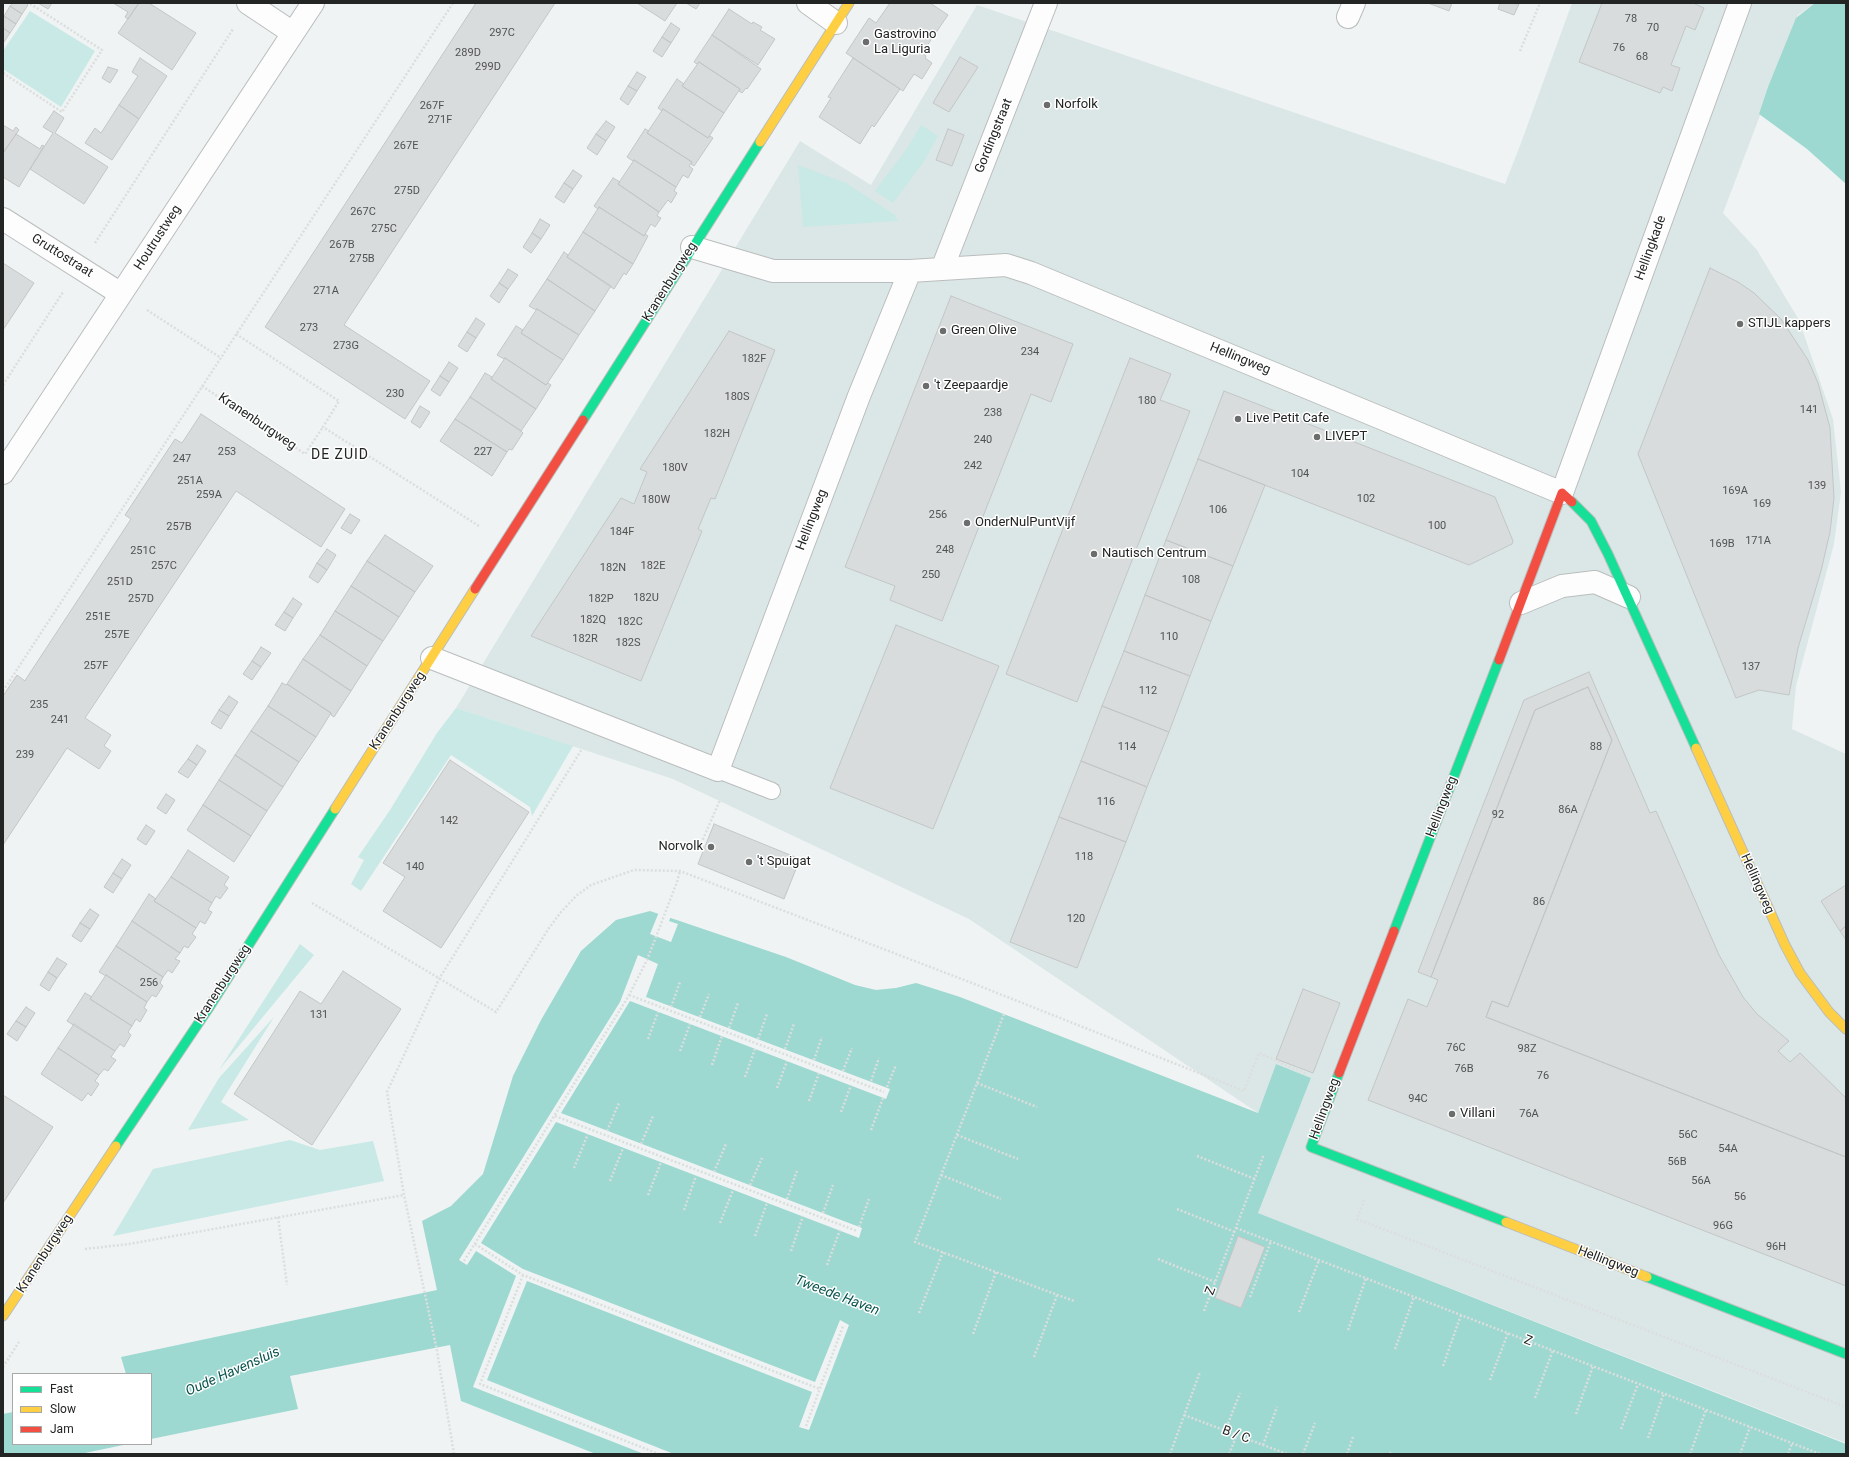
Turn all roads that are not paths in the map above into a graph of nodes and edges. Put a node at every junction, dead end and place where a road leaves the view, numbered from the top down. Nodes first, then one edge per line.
1 (249, 3) edge
2 (313, 3) edge
3 (808, 3) edge
4 (849, 3) edge
5 (1046, 3) edge
6 (1740, 3) edge
7 (836, 22) junction
8 (293, 33) junction
9 (3, 219) edge
10 (692, 247) junction
11 (942, 269) junction
12 (910, 271) junction
13 (121, 294) junction
14 (3, 473) edge
15 (1562, 493) junction
16 (1629, 597) junction
17 (1522, 603) junction
18 (432, 658) junction
19 (724, 773) junction
20 (772, 791) dead end
21 (1846, 1029) edge
22 (5, 1309) edge
23 (1846, 1354) edge

1 - 8 street
2 - 8 street, Houtrustweg
3 - 7 street
4 - 7 street, Kranenburgweg
5 - 11 street, Gordingstraat
6 - 15 street, Hellingkade
7 - 10 street, Kranenburgweg
8 - 13 street, Houtrustweg
9 - 13 street, Gruttostraat
10 - 12 street, Hellingweg
10 - 18 street, Kranenburgweg
11 - 12 street, Hellingweg
11 - 15 street, Hellingweg
12 - 19 street, Hellingweg
13 - 14 street, Houtrustweg
15 - 16 street, Hellingweg
15 - 17 street, Hellingweg
16 - 17 street
16 - 21 street, Hellingweg
17 - 23 street, Hellingweg
18 - 19 street, Kranenburgweg
18 - 22 street, Kranenburgweg
19 - 20 lane

